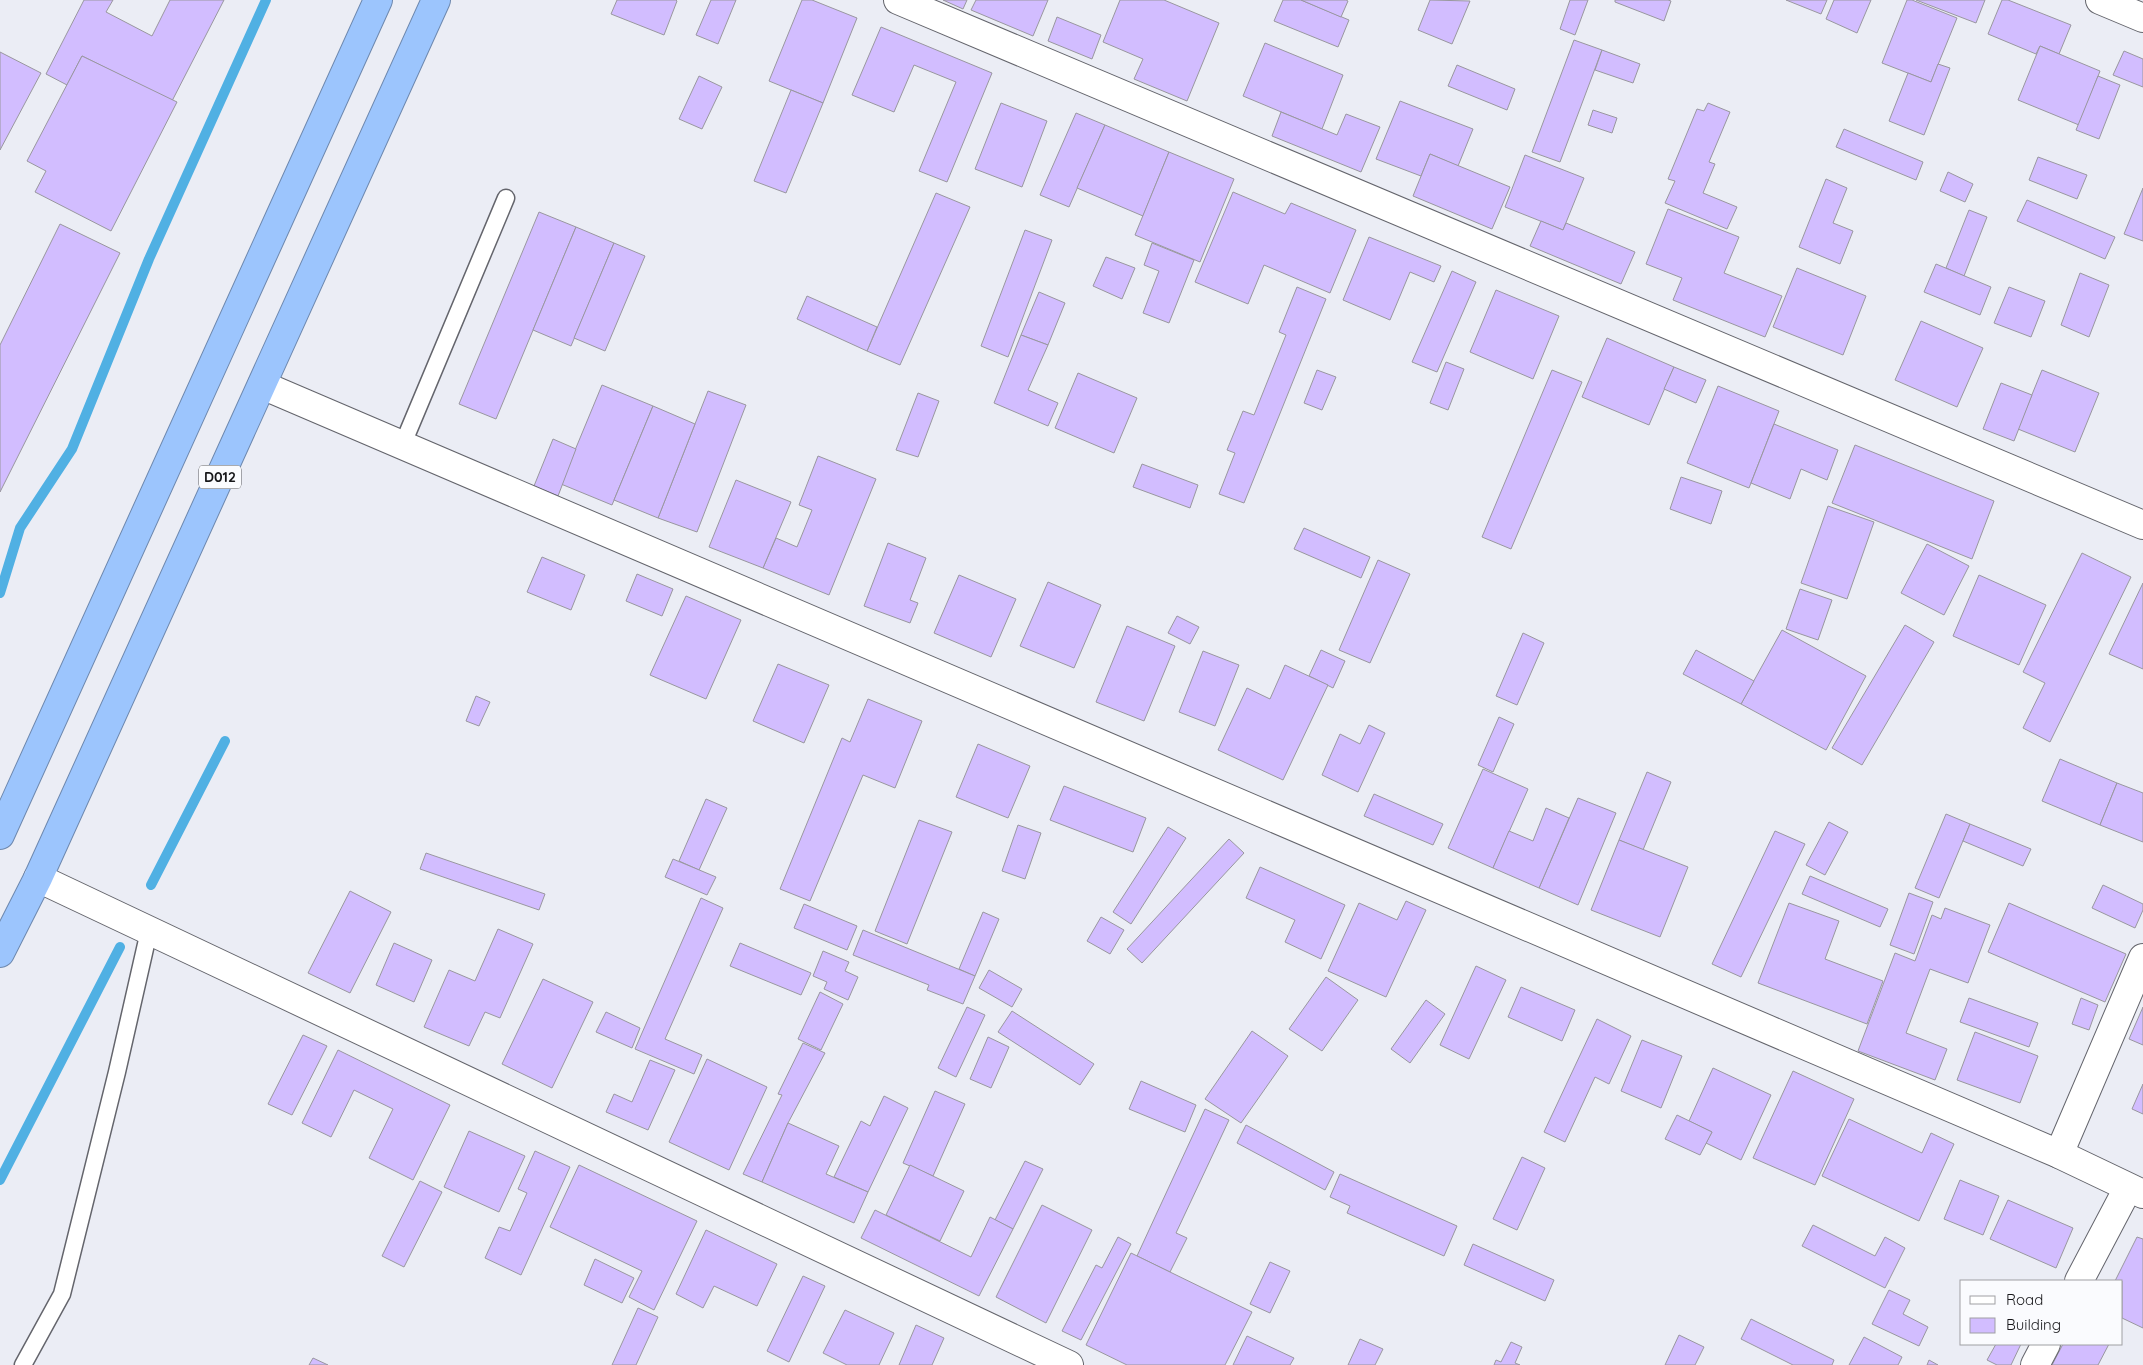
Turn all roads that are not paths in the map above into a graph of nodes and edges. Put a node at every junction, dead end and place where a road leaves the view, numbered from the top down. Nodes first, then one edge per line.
1 (378, 0) edge
2 (436, 0) edge
3 (898, 0) edge
4 (2100, 0) edge
5 (2143, 18) edge
6 (506, 198) dead end
7 (262, 385) junction
8 (402, 446) junction
9 (2143, 525) edge
10 (0, 835) edge
11 (38, 878) junction
12 (150, 931) junction
13 (0, 953) edge
14 (2143, 958) edge
15 (2059, 1154) junction
16 (2135, 1191) edge
17 (2080, 1280) edge
18 (2045, 1345) edge
19 (23, 1365) edge
20 (1069, 1365) edge
21 (2035, 1365) edge

1 - 10 highway
2 - 7 highway, D012
3 - 9 street
4 - 5 street
6 - 8 lane
7 - 8 street
7 - 11 highway, D012
8 - 15 street
11 - 12 street
11 - 13 highway, D012
12 - 19 lane
12 - 20 street
14 - 15 street
15 - 16 street
16 - 17 street
18 - 21 street

